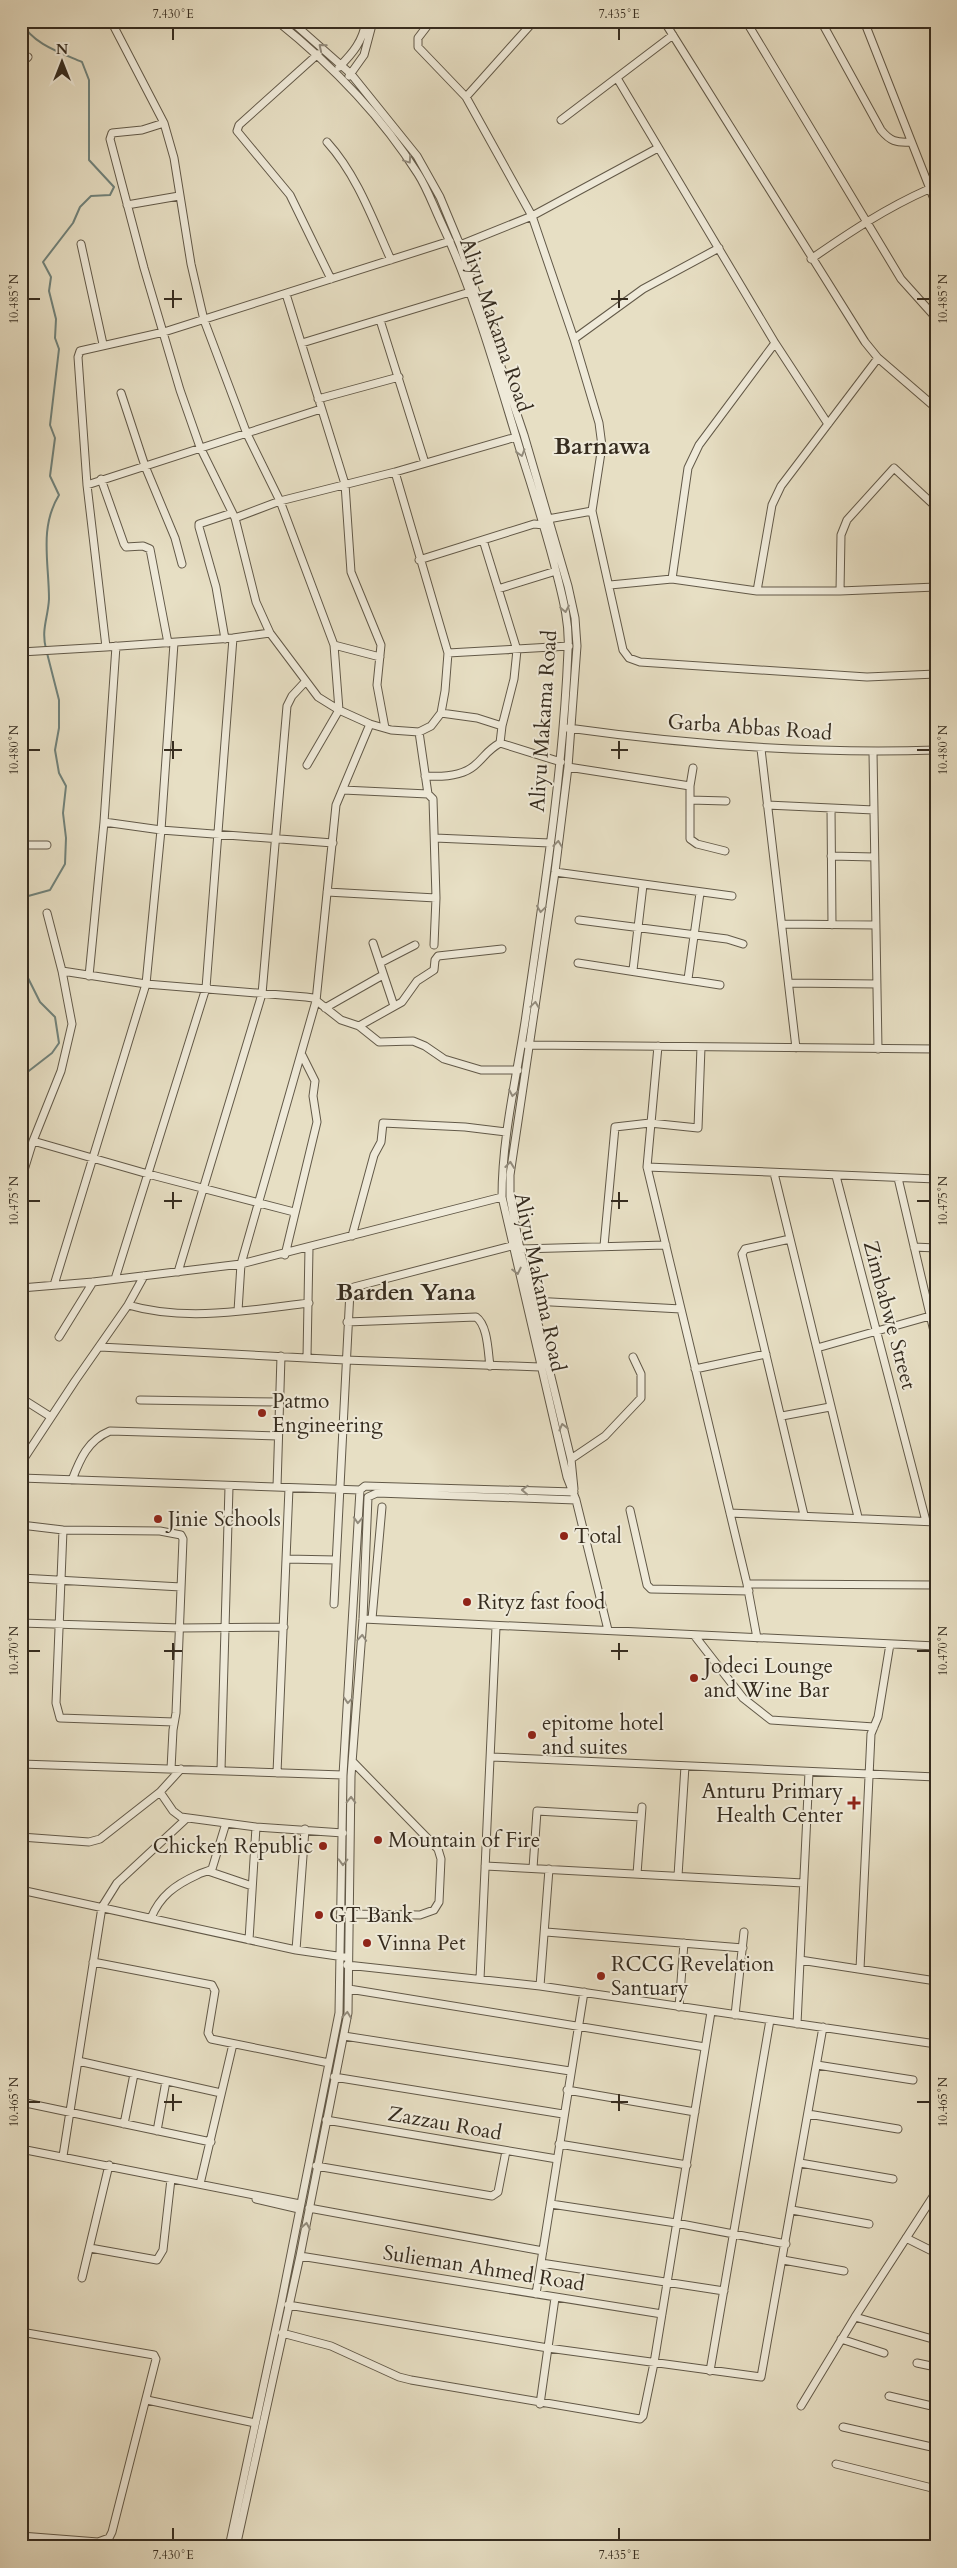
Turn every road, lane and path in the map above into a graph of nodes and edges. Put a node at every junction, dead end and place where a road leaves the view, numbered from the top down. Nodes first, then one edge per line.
1 (111, 21) edge
2 (277, 21) edge
3 (290, 21) edge
4 (366, 21) edge
5 (373, 21) edge
6 (431, 21) edge
7 (534, 21) edge
8 (664, 21) edge
9 (746, 21) edge
10 (821, 21) edge
11 (864, 21) edge
12 (673, 35) junction
13 (318, 54) junction
14 (28, 57) dead end
15 (21, 63) edge
16 (342, 64) junction
17 (336, 70) junction
18 (351, 74) junction
19 (617, 78) junction
20 (346, 80) junction
21 (466, 97) junction
22 (561, 120) dead end
23 (164, 123) junction
24 (328, 142) dead end
25 (911, 142) junction
26 (658, 148) junction
27 (929, 189) junction
28 (179, 196) junction
29 (936, 204) edge
30 (127, 205) junction
31 (532, 216) junction
32 (866, 221) junction
33 (450, 240) junction
34 (81, 244) dead end
35 (460, 245) junction
36 (719, 248) junction
37 (811, 259) junction
38 (392, 260) junction
39 (331, 280) junction
40 (470, 292) junction
41 (286, 294) junction
42 (936, 318) edge
43 (204, 320) junction
44 (380, 320) junction
45 (164, 332) junction
46 (574, 339) junction
47 (302, 343) junction
48 (775, 343) junction
49 (103, 344) junction
50 (499, 357) junction
51 (878, 358) junction
52 (491, 359) junction
53 (399, 377) junction
54 (121, 394) dead end
55 (318, 399) junction
56 (936, 408) edge
57 (321, 409) junction
58 (828, 424) junction
59 (247, 434) junction
60 (516, 437) junction
61 (200, 447) junction
62 (425, 463) junction
63 (144, 466) junction
64 (394, 472) junction
65 (101, 480) junction
66 (87, 484) junction
67 (345, 484) junction
68 (280, 502) junction
69 (936, 507) edge
70 (592, 511) junction
71 (233, 515) junction
72 (546, 522) junction
73 (483, 540) junction
74 (419, 560) junction
75 (182, 564) dead end
76 (556, 570) junction
77 (672, 579) junction
78 (610, 585) junction
79 (936, 587) edge
80 (498, 589) junction
81 (757, 591) junction
82 (840, 591) junction
83 (270, 633) junction
84 (229, 638) junction
85 (171, 643) junction
86 (334, 645) junction
87 (116, 646) junction
88 (569, 646) junction
89 (106, 647) junction
90 (517, 650) junction
91 (21, 652) edge
92 (448, 653) junction
93 (380, 657) junction
94 (936, 674) edge
95 (305, 682) junction
96 (339, 710) junction
97 (441, 713) junction
98 (370, 724) junction
99 (502, 726) junction
100 (563, 727) junction
101 (385, 728) junction
102 (572, 728) junction
103 (419, 732) junction
104 (500, 743) junction
105 (761, 748) junction
106 (936, 750) edge
107 (873, 752) junction
108 (561, 762) junction
109 (307, 765) dead end
110 (568, 767) junction
111 (693, 768) dead end
112 (425, 776) junction
113 (690, 786) junction
114 (343, 790) junction
115 (428, 794) junction
116 (690, 800) junction
117 (726, 801) dead end
118 (768, 805) junction
119 (831, 808) junction
120 (874, 810) junction
121 (104, 822) junction
122 (161, 830) junction
123 (218, 834) junction
124 (435, 838) junction
125 (276, 839) junction
126 (333, 843) junction
127 (550, 843) junction
128 (21, 845) edge
129 (47, 845) dead end
130 (725, 851) dead end
131 (831, 856) junction
132 (874, 856) junction
133 (555, 872) junction
134 (643, 885) junction
135 (327, 892) junction
136 (700, 893) junction
137 (732, 896) dead end
138 (436, 898) junction
139 (47, 913) dead end
140 (579, 920) dead end
141 (782, 924) junction
142 (832, 925) junction
143 (876, 925) junction
144 (638, 927) junction
145 (694, 935) junction
146 (373, 943) dead end
147 (415, 944) dead end
148 (434, 944) dead end
149 (742, 944) dead end
150 (502, 949) dead end
151 (578, 962) dead end
152 (380, 963) junction
153 (632, 970) junction
154 (62, 971) junction
155 (383, 975) junction
156 (89, 976) junction
157 (688, 979) junction
158 (789, 983) junction
159 (146, 984) junction
160 (720, 984) dead end
161 (877, 984) junction
162 (206, 988) junction
163 (262, 994) junction
164 (316, 1001) junction
165 (394, 1006) junction
166 (325, 1008) junction
167 (359, 1026) junction
168 (525, 1045) junction
169 (658, 1046) junction
170 (702, 1047) junction
171 (796, 1048) junction
172 (878, 1049) junction
173 (936, 1049) edge
174 (302, 1055) junction
175 (518, 1070) junction
176 (650, 1123) junction
177 (506, 1132) junction
178 (33, 1141) junction
179 (92, 1158) junction
180 (647, 1167) junction
181 (774, 1173) junction
182 (148, 1174) junction
183 (836, 1176) junction
184 (898, 1178) junction
185 (21, 1180) edge
186 (936, 1180) edge
187 (204, 1188) junction
188 (502, 1197) junction
189 (258, 1202) junction
190 (294, 1212) junction
191 (352, 1236) junction
192 (790, 1239) junction
193 (666, 1245) junction
194 (511, 1246) junction
195 (604, 1246) junction
196 (914, 1247) junction
197 (309, 1248) junction
198 (936, 1248) edge
199 (520, 1249) junction
200 (286, 1254) junction
201 (241, 1264) junction
202 (178, 1272) junction
203 (144, 1276) junction
204 (115, 1279) junction
205 (92, 1282) junction
206 (54, 1285) junction
207 (22, 1290) edge
208 (533, 1301) junction
209 (309, 1303) junction
210 (128, 1305) junction
211 (932, 1307) edge
212 (681, 1309) junction
213 (238, 1312) junction
214 (930, 1316) junction
215 (347, 1322) junction
216 (876, 1331) junction
217 (59, 1337) dead end
218 (936, 1340) edge
219 (100, 1347) junction
220 (817, 1348) junction
221 (766, 1354) junction
222 (281, 1356) junction
223 (307, 1357) junction
224 (633, 1357) dead end
225 (345, 1360) junction
226 (490, 1366) junction
227 (540, 1367) junction
228 (695, 1369) junction
229 (21, 1398) edge
230 (140, 1400) dead end
231 (279, 1402) junction
232 (830, 1407) junction
233 (782, 1416) junction
234 (52, 1417) junction
235 (278, 1436) junction
236 (571, 1459) junction
237 (21, 1463) edge
238 (21, 1478) edge
239 (72, 1480) junction
240 (229, 1487) junction
241 (277, 1487) junction
242 (430, 1487) junction
243 (289, 1488) junction
244 (340, 1489) junction
245 (360, 1490) junction
246 (429, 1495) junction
247 (575, 1496) junction
248 (382, 1507) dead end
249 (630, 1510) dead end
250 (730, 1512) junction
251 (804, 1515) junction
252 (858, 1517) junction
253 (926, 1521) junction
254 (936, 1522) edge
255 (21, 1525) edge
256 (63, 1530) junction
257 (286, 1559) junction
258 (336, 1560) junction
259 (21, 1578) edge
260 (61, 1582) junction
261 (936, 1585) edge
262 (181, 1587) junction
263 (748, 1588) junction
264 (334, 1604) dead end
265 (363, 1619) junction
266 (372, 1620) junction
267 (21, 1624) edge
268 (59, 1624) junction
269 (284, 1627) junction
270 (496, 1627) junction
271 (180, 1628) junction
272 (225, 1628) junction
273 (608, 1630) junction
274 (694, 1635) junction
275 (756, 1638) junction
276 (890, 1644) junction
277 (936, 1646) edge
278 (350, 1667) junction
279 (360, 1667) junction
280 (174, 1722) junction
281 (874, 1727) junction
282 (491, 1757) junction
283 (354, 1762) junction
284 (21, 1764) edge
285 (685, 1766) junction
286 (171, 1769) junction
287 (181, 1769) junction
288 (221, 1770) junction
289 (809, 1772) junction
290 (277, 1773) junction
291 (343, 1775) junction
292 (868, 1775) junction
293 (936, 1777) edge
294 (160, 1792) junction
295 (642, 1806) dead end
296 (641, 1817) junction
297 (187, 1818) junction
298 (226, 1823) junction
299 (256, 1827) junction
300 (305, 1829) junction
301 (344, 1833) junction
302 (21, 1837) edge
303 (485, 1866) junction
304 (533, 1868) junction
305 (549, 1869) junction
306 (208, 1871) junction
307 (637, 1874) junction
308 (678, 1876) junction
309 (803, 1883) junction
310 (252, 1886) junction
311 (21, 1890) edge
312 (102, 1907) junction
313 (350, 1914) junction
314 (150, 1918) junction
315 (546, 1932) junction
316 (744, 1932) dead end
317 (249, 1940) junction
318 (684, 1943) junction
319 (743, 1948) junction
320 (296, 1950) junction
321 (341, 1960) junction
322 (800, 1960) junction
323 (350, 1961) junction
324 (93, 1962) junction
325 (860, 1970) junction
326 (480, 1979) junction
327 (936, 1981) edge
328 (540, 1986) junction
329 (349, 1989) junction
330 (584, 1992) junction
331 (679, 2007) junction
332 (712, 2012) junction
333 (735, 2015) junction
334 (770, 2020) junction
335 (797, 2024) junction
336 (578, 2027) junction
337 (823, 2028) junction
338 (344, 2036) junction
339 (233, 2044) junction
340 (936, 2044) edge
341 (705, 2047) junction
342 (78, 2062) junction
343 (329, 2063) junction
344 (817, 2065) junction
345 (570, 2072) junction
346 (134, 2074) junction
347 (334, 2077) junction
348 (913, 2080) dead end
349 (166, 2081) junction
350 (567, 2090) junction
351 (221, 2093) junction
352 (21, 2102) edge
353 (695, 2112) junction
354 (70, 2113) junction
355 (563, 2114) junction
356 (808, 2114) junction
357 (326, 2120) junction
358 (124, 2124) junction
359 (898, 2129) dead end
360 (157, 2131) junction
361 (211, 2142) junction
362 (559, 2144) junction
363 (21, 2148) edge
364 (506, 2151) junction
365 (63, 2156) junction
366 (558, 2159) junction
367 (800, 2163) junction
368 (109, 2165) junction
369 (687, 2165) junction
370 (316, 2166) junction
371 (170, 2179) junction
372 (893, 2180) dead end
373 (200, 2184) junction
374 (936, 2192) edge
375 (551, 2204) junction
376 (299, 2207) junction
377 (309, 2208) junction
378 (792, 2210) junction
379 (676, 2223) junction
380 (869, 2224) dead end
381 (733, 2234) junction
382 (906, 2238) junction
383 (786, 2244) junction
384 (90, 2248) junction
385 (543, 2250) junction
386 (936, 2253) edge
387 (300, 2256) junction
388 (783, 2260) junction
389 (541, 2263) junction
390 (844, 2271) dead end
391 (82, 2278) dead end
392 (285, 2281) junction
393 (294, 2282) junction
394 (667, 2282) junction
395 (724, 2291) junction
396 (536, 2294) junction
397 (555, 2298) junction
398 (288, 2305) junction
399 (662, 2314) junction
400 (855, 2316) junction
401 (21, 2332) edge
402 (282, 2333) junction
403 (841, 2339) junction
404 (933, 2339) edge
405 (548, 2348) junction
406 (884, 2353) dead end
407 (654, 2363) junction
408 (917, 2363) dead end
409 (936, 2367) edge
410 (710, 2371) junction
411 (889, 2396) dead end
412 (147, 2400) junction
413 (540, 2404) junction
414 (801, 2406) dead end
415 (936, 2407) edge
416 (255, 2423) junction
417 (844, 2427) dead end
418 (936, 2448) edge
419 (836, 2464) dead end
420 (936, 2489) edge
421 (21, 2536) edge
422 (229, 2547) edge
423 (236, 2547) edge

1 - 23 street
2 - 13 street, Aliyu Makama Road
16 -> 3 street, Aliyu Makama Road
4 - 16 street
5 - 18 street
6 - 21 street
7 - 21 street
8 - 12 street
9 - 32 street
10 - 25 street
11 - 25 street
12 - 19 street
12 - 37 street
13 - 17 street, Aliyu Makama Road
13 - 39 street
14 - 15 street
16 - 17 street
16 - 18 street, Aliyu Makama Road
17 - 20 street, Aliyu Makama Road
18 - 20 street
18 - 35 street, Aliyu Makama Road
19 - 22 street
19 - 26 street
20 -> 33 street, Aliyu Makama Road
21 - 31 street
23 - 28 street
23 - 30 street
24 - 38 street
25 - 27 street
26 - 31 street
26 - 36 street
27 - 29 street
27 - 32 street
28 - 30 street
28 - 43 street
30 - 45 street
31 - 35 street
31 - 46 street
32 - 37 street
32 - 42 street
33 - 38 street
33 - 40 street, Aliyu Makama Road
34 - 49 street
35 - 50 street, Aliyu Makama Road
36 - 46 street
36 - 48 street
37 - 51 street
38 - 39 street
39 - 41 street
40 - 44 street
40 - 52 street, Aliyu Makama Road
41 - 43 street
41 - 47 street
43 - 45 street
43 - 59 street
44 - 47 street
44 - 53 street
45 - 49 street
45 - 61 street
46 - 70 street
47 - 55 street
48 - 58 street
48 - 77 street
49 - 66 street
50 - 52 street
50 - 72 street, Aliyu Makama Road
51 - 56 street
51 - 58 street
52 - 60 street, Aliyu Makama Road
53 - 55 street
53 - 62 street
54 - 63 street
55 - 57 street
57 - 59 street
57 - 67 street
58 - 81 street
59 - 61 street
59 - 68 street
60 - 62 street
60 -> 72 street, Aliyu Makama Road
61 - 63 street
61 - 71 street
62 - 64 street
63 - 65 street
63 - 75 street
64 - 67 street
64 - 74 street
65 - 66 street
65 - 85 street
66 - 89 street
67 - 68 street
67 - 93 street
68 - 71 street
68 - 86 street
69 - 82 street
70 - 72 street
70 - 78 street
71 - 83 street
71 - 84 street
72 - 73 street
72 - 76 street, Aliyu Makama Road
72 - 102 street, Aliyu Makama Road
73 - 74 street
73 - 80 street
74 - 92 street
76 - 80 street
76 -> 88 street, Aliyu Makama Road
77 - 78 street
77 - 81 street
78 - 94 street
79 - 82 street
80 - 90 street
81 - 82 street
83 - 84 street
83 - 95 street
84 - 85 street
84 - 123 street
85 - 87 street
85 - 122 street
86 - 93 street
86 - 96 street
87 - 89 street
87 - 121 street
88 - 90 street
88 - 100 street, Aliyu Makama Road
89 - 91 street
90 - 92 street
90 - 99 street
92 - 97 street
93 - 101 street
95 - 96 street
95 - 125 street
96 - 98 street
96 - 109 street
97 - 99 street
97 - 103 street
98 - 101 street
98 - 114 street
99 - 104 street
100 - 102 street, Garba Abbas Road
100 - 108 street, Aliyu Makama Road
101 - 103 street
102 - 105 street, Garba Abbas Road
102 - 110 street, Aliyu Makama Road
103 - 112 street
104 - 108 street
104 - 112 street
105 - 107 street, Garba Abbas Road
105 - 118 street
106 - 107 street, Garba Abbas Road
107 - 120 street
108 - 127 street, Aliyu Makama Road
110 - 113 street
133 -> 110 street, Aliyu Makama Road
111 - 113 street
112 - 115 street
113 - 116 street
114 - 115 street
114 - 126 street
115 - 124 street
116 - 117 street
116 - 130 street
118 - 119 street
118 - 141 street
119 - 120 street
119 - 131 street
120 - 132 street
121 - 122 street
121 - 156 street
122 - 123 street
122 - 159 street
123 - 125 street
123 - 162 street
124 - 127 street
124 - 138 street
125 - 126 street
125 - 163 street
126 - 135 street
127 -> 168 street, Aliyu Makama Road
128 - 129 street
131 - 132 street
131 - 142 street
132 - 143 street
133 - 134 street
168 -> 133 street, Aliyu Makama Road
134 - 136 street
134 - 144 street
135 - 138 street
135 - 164 street
136 - 137 street
136 - 145 street
138 - 148 street
139 - 154 street
140 - 144 street
141 - 142 street
141 - 158 street
142 - 143 street
143 - 161 street
144 - 145 street
144 - 153 street
145 - 149 street
145 - 157 street
146 - 152 street
147 - 152 street
150 - 165 street
151 - 153 street
152 - 155 street
153 - 157 street
154 - 156 street
154 - 178 street
155 - 165 street
155 - 166 street
156 - 159 street
157 - 160 street
158 - 161 street
158 - 171 street
159 - 162 street
159 - 179 street
161 - 172 street
162 - 163 street
162 - 182 street
163 - 164 street
163 - 187 street
164 - 166 street
164 - 174 street
165 - 167 street
166 - 167 street
167 - 175 street
168 - 169 street
168 - 175 street, Aliyu Makama Road
199 -> 168 street, Aliyu Makama Road
169 - 170 street
169 - 176 street
170 - 171 street
170 - 176 street
171 - 172 street
172 - 173 street
174 - 189 street
174 - 190 street
175 -> 177 street, Aliyu Makama Road
176 - 180 street
176 - 195 street
177 - 188 street, Aliyu Makama Road
177 - 191 street
178 - 179 street
178 - 185 street
179 - 182 street
179 - 206 street
180 - 181 street
180 - 193 street
181 - 183 street
181 - 192 street
182 - 187 street
182 - 204 street
183 - 184 street
183 - 216 street, Zimbabwe Street
184 - 186 street
184 - 196 street
187 - 189 street
187 - 202 street
188 - 191 street
188 - 194 street, Aliyu Makama Road
189 - 190 street
189 - 201 street
190 - 200 street
191 - 197 street
192 - 220 street
192 - 221 street
193 - 195 street
193 - 212 street
194 - 215 street
194 -> 227 street, Aliyu Makama Road
195 - 199 street
196 - 198 street
196 - 211 street
197 - 200 street
197 - 209 street
199 - 208 street, Aliyu Makama Road
200 - 201 street
201 - 202 street
201 - 213 street
202 - 203 street
203 - 204 street
203 - 210 street
204 - 205 street
205 - 206 street
205 - 217 street
206 - 207 street
208 - 212 street
236 -> 208 street, Aliyu Makama Road
209 - 213 street
209 - 223 street
210 - 213 street
210 - 219 street
211 - 214 street
212 - 228 street
214 - 216 street
214 - 218 street
215 - 225 street
215 - 226 street
216 - 220 street
216 - 253 street, Zimbabwe Street
219 - 222 street
219 - 234 street
220 - 232 street
221 - 228 street
221 - 233 street
222 - 223 street
222 - 231 street
223 - 225 street
224 - 236 street
225 - 226 street
225 - 244 street
226 - 227 street
227 - 247 street, Aliyu Makama Road
228 - 250 street
229 - 234 street
230 - 231 street
231 - 235 street
232 - 233 street
232 - 252 street
233 - 251 street
234 - 237 street
235 - 239 street
235 - 241 street
236 - 247 street, Aliyu Makama Road
238 - 239 street
239 - 240 street
240 - 241 street
240 - 272 street
241 - 243 street
242 - 245 street
242 - 246 street
247 -> 242 street
243 - 244 street
243 - 257 street
244 - 245 street
244 - 258 street
245 -> 278 street
246 - 247 street
246 - 265 street
247 - 273 street
248 - 266 street
249 - 263 street
250 - 251 street
250 - 263 street
251 - 252 street
252 - 253 street
253 - 254 street
255 - 256 street
256 - 260 street
256 - 262 street
257 - 258 street
257 - 269 street
258 - 264 street
259 - 260 street
260 - 262 street
260 - 268 street
261 - 263 street
262 - 271 street
263 - 275 street
265 - 266 street
279 -> 265 street
266 - 270 street
267 - 268 street
268 - 271 street
268 - 280 street
269 - 272 street
269 - 290 street
270 - 273 street
270 - 282 street
271 - 272 street
271 - 280 street
272 - 288 street
273 - 274 street
274 - 275 street
274 - 281 street
275 - 276 street
276 - 277 street
276 - 281 street
278 - 279 street
278 -> 291 street
279 - 283 street
280 - 286 street
281 - 292 street
282 - 285 street
282 - 303 street
313 -> 283 street
283 - 313 street
284 - 286 street
285 - 289 street
285 - 308 street
286 - 287 street
287 - 288 street
287 - 294 street
288 - 290 street
289 - 292 street
289 - 309 street
290 - 291 street
291 - 301 street
292 - 293 street
292 - 325 street
294 - 297 street
294 - 302 street
295 - 296 street
296 - 304 street
296 - 307 street
297 - 298 street
297 - 312 street
298 - 299 street
298 - 306 street
299 - 300 street
299 - 310 street
300 - 301 street
300 - 320 street
301 -> 321 street
303 - 304 street
303 - 326 street
304 - 305 street
305 - 307 street
305 - 315 street
306 - 310 street
306 - 314 street
307 - 308 street
308 - 309 street
309 - 322 street
310 - 317 street
311 - 312 street
312 - 314 street
312 - 324 street
313 - 323 street
314 - 317 street
315 - 318 street
315 - 328 street
316 - 319 street
317 - 320 street
318 - 319 street
318 - 331 street
319 - 333 street
320 - 321 street
321 - 323 street
321 - 343 street
322 - 325 street
322 - 335 street
323 - 326 street
323 - 329 street
324 - 339 street
324 - 342 street
325 - 327 street
326 - 328 street
328 - 330 street
329 - 336 street
338 -> 329 street
330 - 331 street
330 - 336 street
331 - 332 street
332 - 333 street
332 - 341 street
333 - 334 street
334 - 335 street
334 - 381 street
335 - 337 street
336 - 341 street
336 - 345 street
337 - 340 street
337 - 344 street
338 - 345 street
338 - 347 street
339 - 343 street
339 - 351 street
341 - 353 street
342 - 346 street
342 - 354 street
343 - 376 street
344 - 348 street
344 - 356 street
345 - 350 street
346 - 349 street
346 - 358 street
347 - 355 street
347 - 357 street
349 - 351 street
349 - 360 street
350 - 353 street
350 - 355 street
351 - 361 street
352 - 354 street
353 - 369 street
354 - 358 street
354 - 365 street
355 - 362 street
356 - 359 street
356 - 367 street
357 - 364 street, Zazzau Road
357 - 370 street
358 - 360 street
360 - 361 street
361 - 373 street
362 - 366 street
362 - 369 street
363 - 365 street
364 - 366 street, Zazzau Road
364 - 370 street
365 - 368 street
366 - 375 street
367 - 372 street
367 - 378 street
368 - 371 street
368 - 384 street
369 - 379 street
370 - 377 street
371 - 373 street
371 - 384 street
373 - 376 street
374 - 382 street
375 - 379 street
375 - 385 street
376 - 392 street
377 - 385 street
387 -> 377 street
378 - 380 street
378 - 383 street
379 - 381 street
379 - 394 street
381 - 383 street
381 - 395 street
382 - 386 street
382 - 400 street
383 - 388 street
384 - 391 street
385 - 389 street
387 - 393 street
387 - 396 street, Sulieman Ahmed Road
388 - 390 street
388 - 410 street
389 - 394 street
389 - 396 street
392 - 393 street
392 - 416 street
393 - 398 street
394 - 395 street
394 - 399 street
395 - 410 street
396 - 397 street, Sulieman Ahmed Road
397 - 399 street, Sulieman Ahmed Road
397 - 405 street
398 - 402 street
398 - 405 street
399 - 407 street
400 - 403 street
400 - 404 street
401 - 412 street
402 - 413 street
402 - 423 street
403 - 406 street
403 - 414 street
405 - 407 street
405 - 413 street
407 - 410 street
407 - 413 street
408 - 409 street
411 - 415 street
412 - 416 street
412 - 421 street
416 - 422 street
417 - 418 street
419 - 420 street

